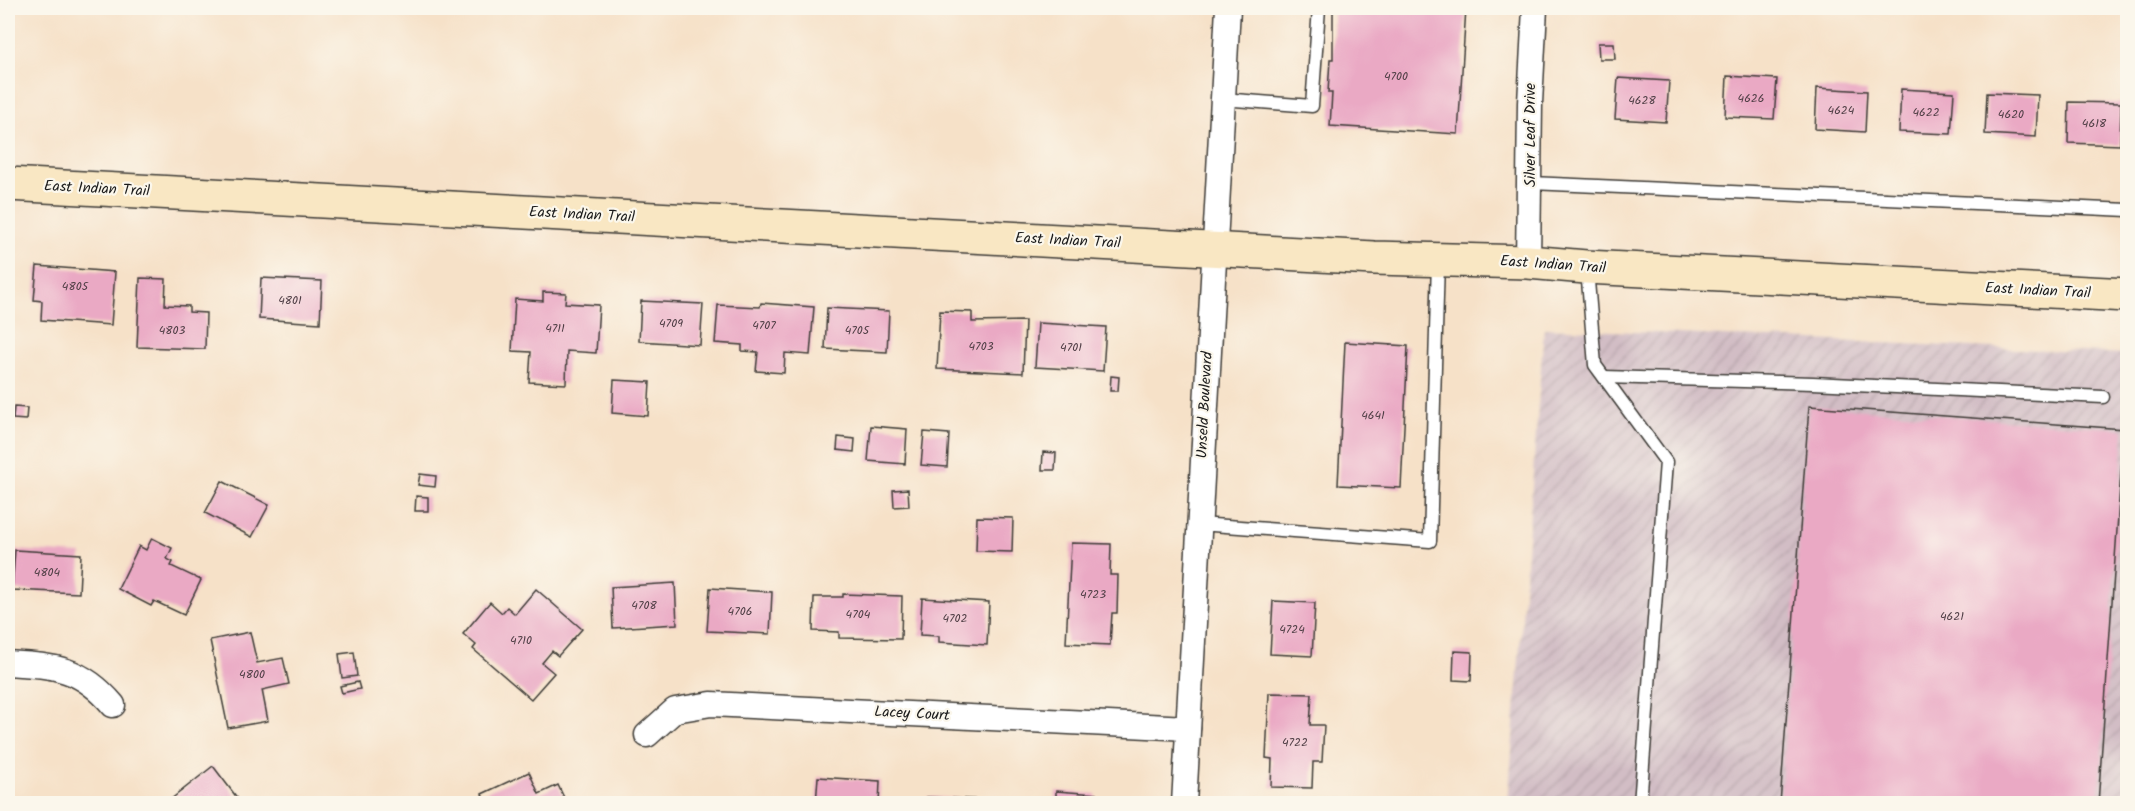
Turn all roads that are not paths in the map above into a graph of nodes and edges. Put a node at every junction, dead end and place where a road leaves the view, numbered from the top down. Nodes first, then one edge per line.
1 (1228, 8) edge
2 (1319, 8) edge
3 (1535, 8) edge
4 (1222, 99) junction
5 (1531, 183) junction
6 (8, 184) edge
7 (2127, 210) edge
8 (1213, 249) junction
9 (1438, 260) junction
10 (1528, 262) junction
11 (1586, 267) junction
12 (2127, 295) edge
13 (1604, 377) junction
14 (2103, 398) dead end
15 (1198, 525) junction
16 (8, 663) edge
17 (113, 705) dead end
18 (1188, 728) junction
19 (647, 735) dead end
20 (1184, 804) edge
21 (1640, 804) edge

1 - 4 street, Unseld Boulevard
2 - 4 lane
3 - 5 street, Silver Leaf Drive
4 - 8 street, Unseld Boulevard
5 - 7 lane
5 - 10 street, Silver Leaf Drive
6 - 8 main road, East Indian Trail
8 - 9 main road, East Indian Trail
8 - 15 street, Unseld Boulevard
9 - 10 main road, East Indian Trail
9 - 15 lane
10 - 11 main road, East Indian Trail
11 - 12 main road, East Indian Trail
11 - 13 lane
13 - 14 lane
13 - 21 lane
15 - 18 street, Unseld Boulevard
16 - 17 street
18 - 19 street, Lacey Court
18 - 20 street, Unseld Boulevard

